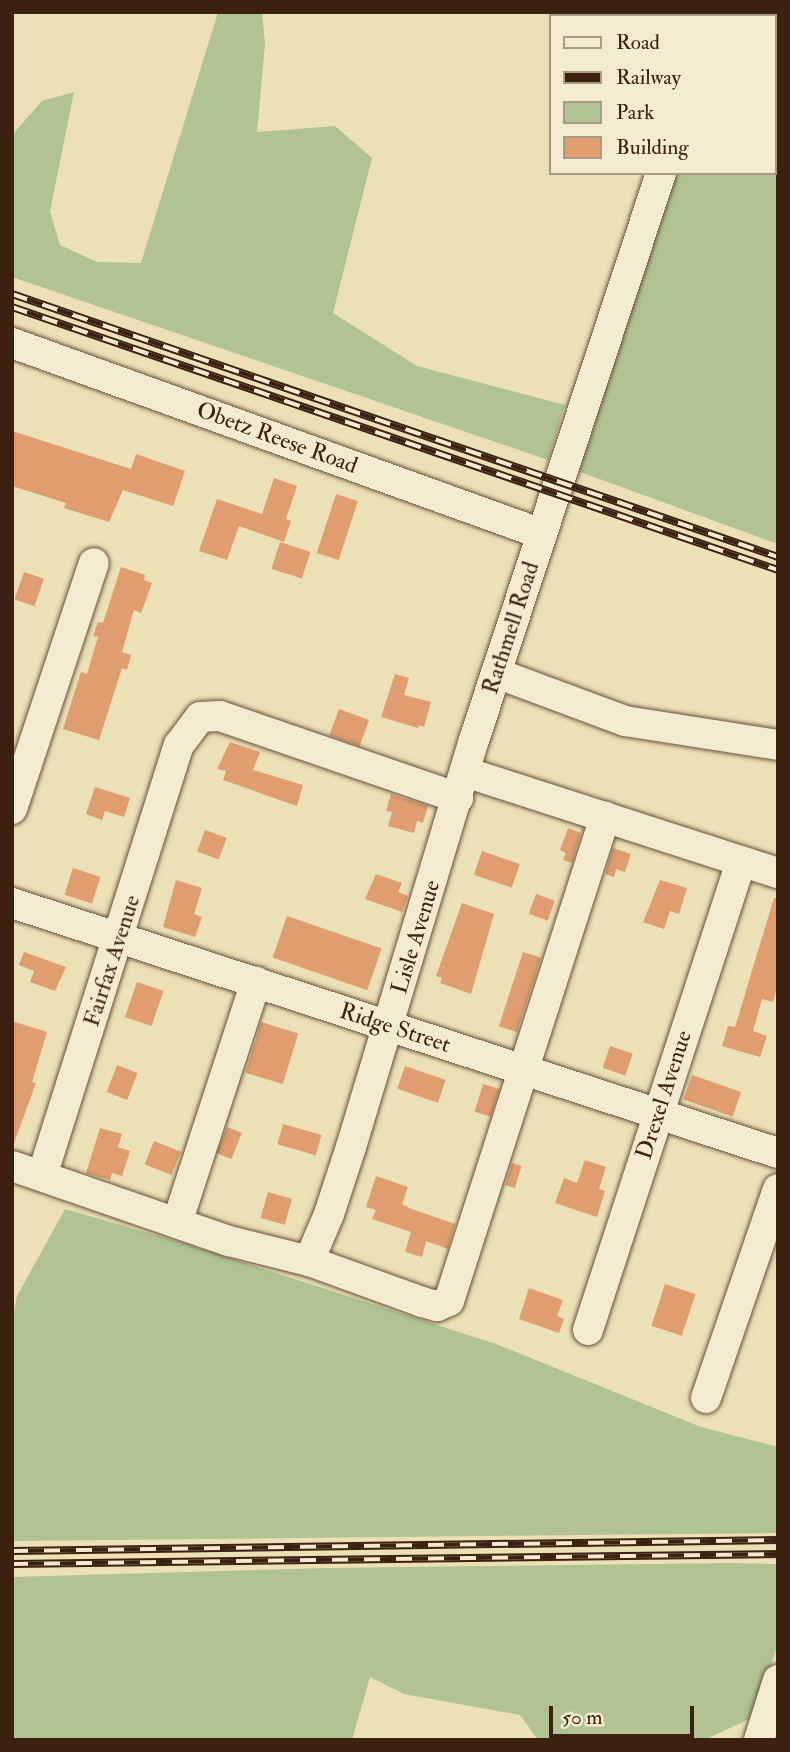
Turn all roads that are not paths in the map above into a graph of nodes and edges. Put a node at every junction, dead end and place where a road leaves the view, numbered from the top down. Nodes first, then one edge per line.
1 (660, 175) edge
2 (12, 343) edge
3 (542, 534) junction
4 (94, 563) dead end
5 (496, 673) junction
6 (778, 745) edge
7 (461, 785) junction
8 (12, 809) edge
9 (605, 817) junction
10 (741, 860) junction
11 (778, 873) edge
12 (12, 903) edge
13 (120, 938) junction
14 (256, 982) junction
15 (390, 1026) junction
16 (522, 1069) junction
17 (658, 1114) junction
18 (778, 1153) edge
19 (12, 1166) edge
20 (42, 1176) junction
21 (778, 1188) edge
22 (177, 1223) junction
23 (309, 1261) junction
24 (588, 1330) dead end
25 (706, 1398) dead end
26 (778, 1680) edge
27 (758, 1740) edge

1 - 3 street, Rathmell Road
2 - 3 street, Obetz Reese Road
3 - 5 street, Rathmell Road
4 - 8 street
5 - 6 street
5 - 7 street, Rathmell Road
7 - 9 street
7 - 13 street, Fairfax Avenue
7 - 15 street, Lisle Avenue
9 - 10 street
9 - 16 street
10 - 11 street
10 - 17 street, Drexel Avenue
12 - 13 street, Ridge Street
13 - 14 street, Ridge Street
13 - 20 street, Fairfax Avenue
14 - 15 street, Ridge Street
14 - 22 street
15 - 16 street, Ridge Street
15 - 23 street, Lisle Avenue
16 - 17 street, Ridge Street
16 - 23 street
17 - 18 street, Ridge Street
17 - 24 street, Drexel Avenue
19 - 20 street
20 - 22 street
21 - 25 street
22 - 23 street
26 - 27 street

